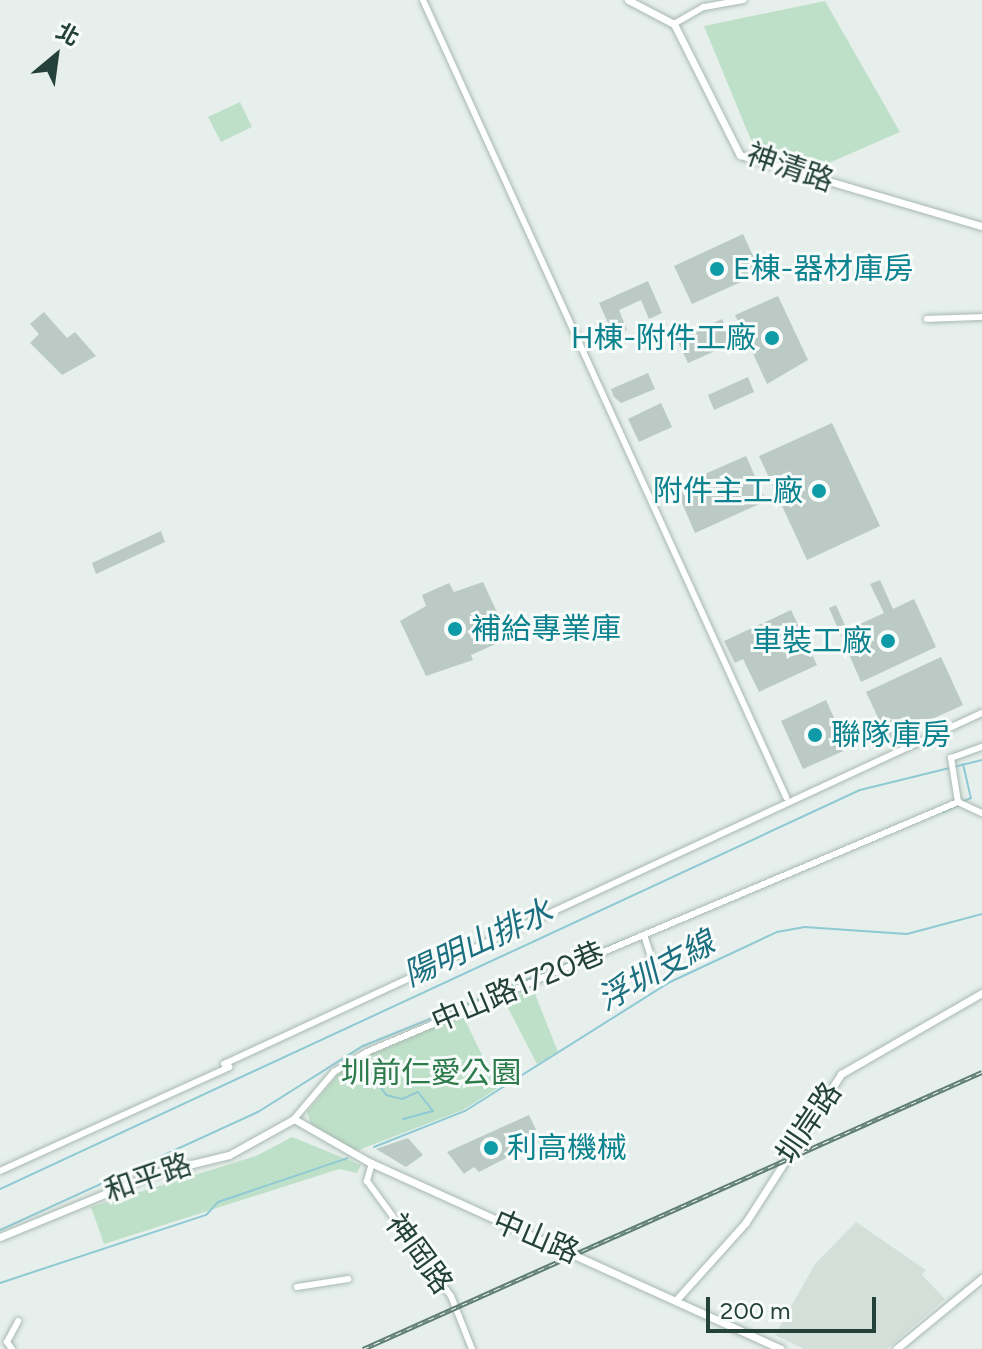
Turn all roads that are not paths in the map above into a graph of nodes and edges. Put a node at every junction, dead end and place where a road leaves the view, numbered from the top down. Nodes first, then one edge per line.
1 (423, 0) edge
2 (628, 0) edge
3 (743, 0) edge
4 (674, 24) junction
5 (982, 226) edge
6 (982, 317) edge
7 (927, 319) dead end
8 (982, 713) edge
9 (982, 747) edge
10 (786, 797) dead end
11 (958, 802) junction
12 (982, 813) edge
13 (644, 935) junction
14 (652, 960) dead end
15 (982, 993) edge
16 (294, 1119) junction
17 (372, 1163) junction
18 (0, 1171) edge
19 (0, 1237) edge
20 (982, 1278) edge
21 (348, 1279) dead end
22 (297, 1287) dead end
23 (677, 1299) junction
24 (18, 1321) dead end
25 (12, 1349) edge
26 (472, 1349) edge
27 (781, 1349) edge
28 (896, 1349) edge

1 - 10 street
2 - 4 street
3 - 4 street
4 - 5 street, 神清路
6 - 7 street
8 - 18 street
9 - 11 street
11 - 12 street
11 - 13 street, 中山路1720巷
13 - 14 street
13 - 16 street, 中山路1720巷
15 - 23 street, 圳岸路
16 - 17 street, 中山路
16 - 19 street, 和平路
17 - 23 street, 中山路
17 - 26 street, 神岡路
20 - 28 street
21 - 22 street
23 - 27 street, 中山路
24 - 25 street

